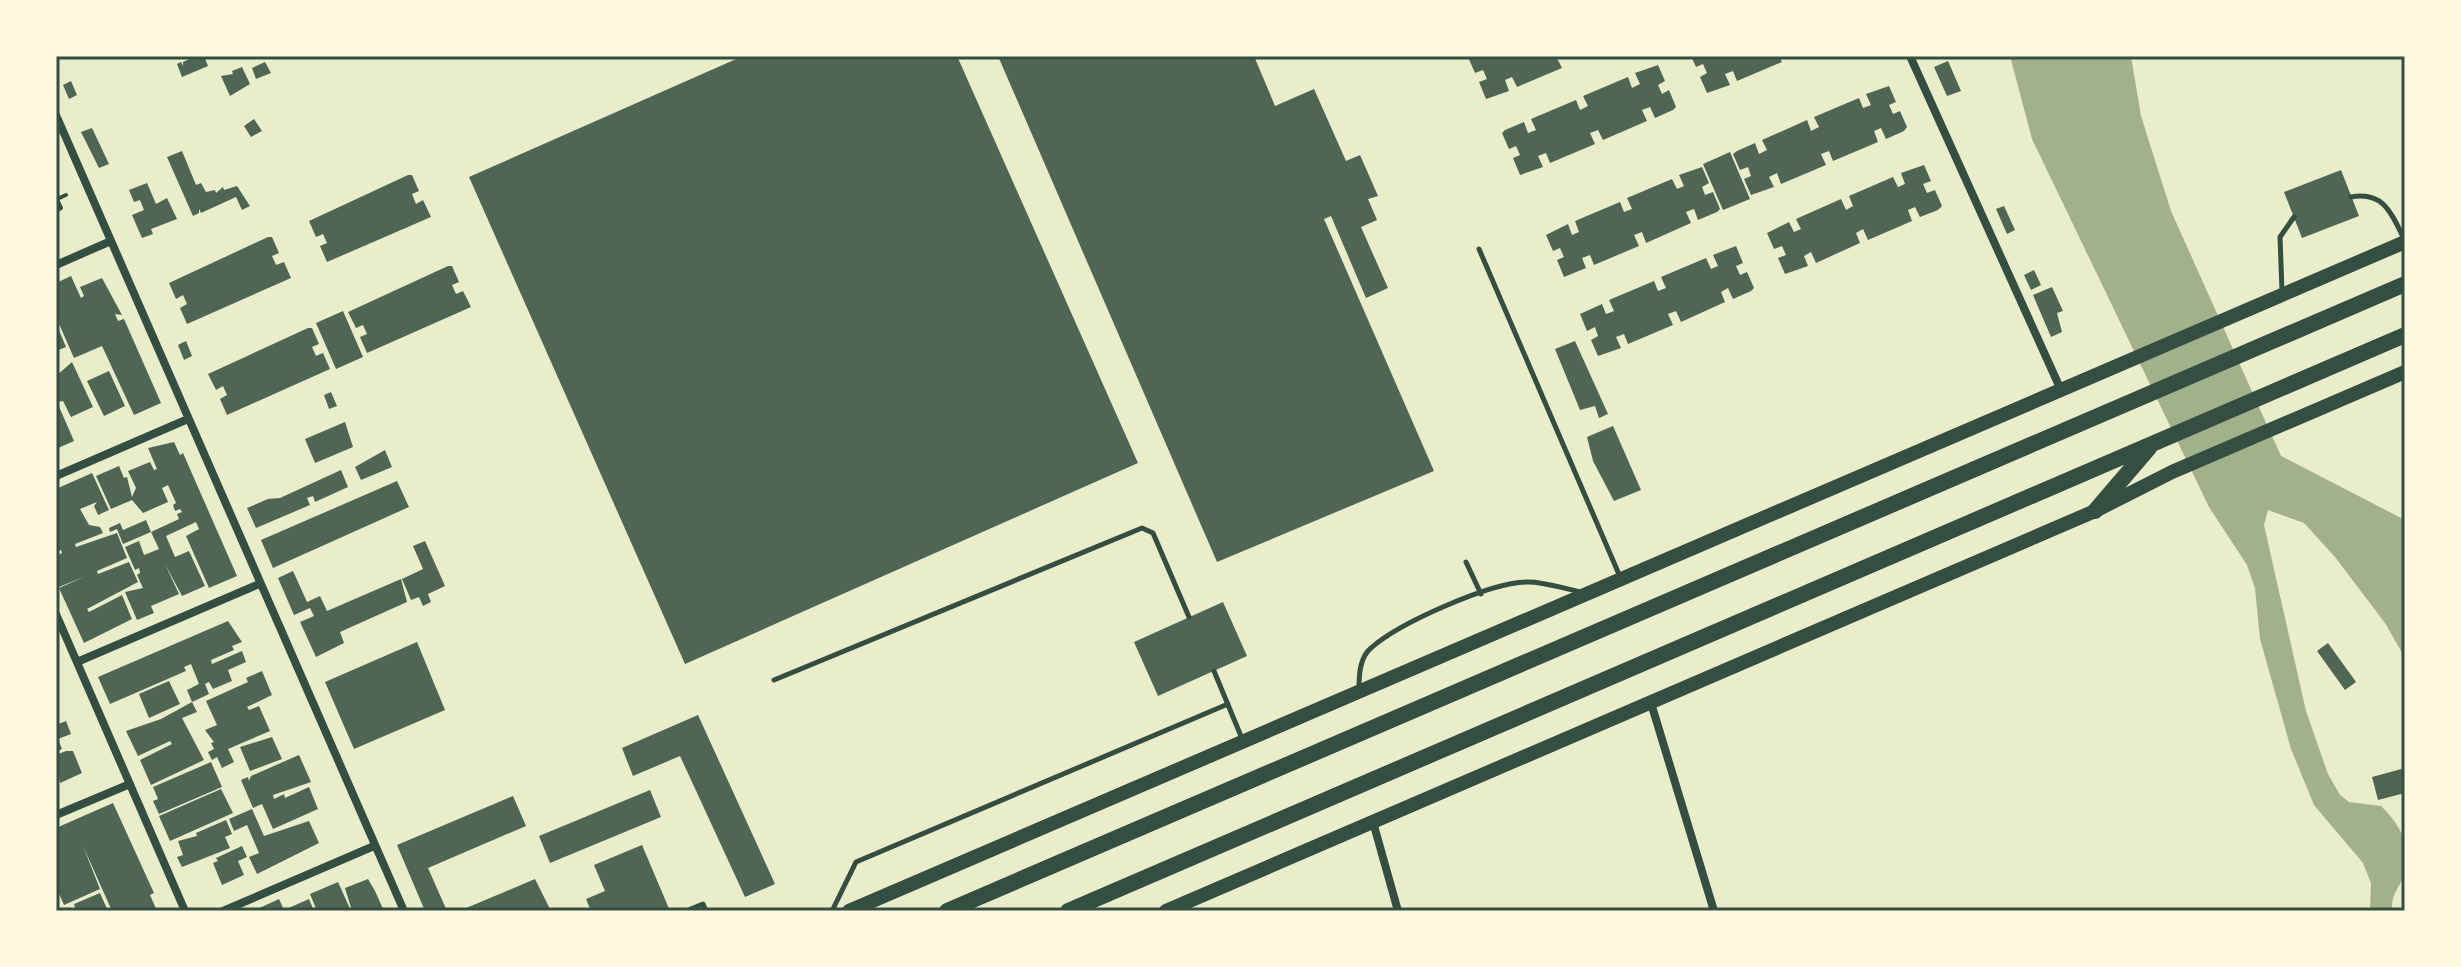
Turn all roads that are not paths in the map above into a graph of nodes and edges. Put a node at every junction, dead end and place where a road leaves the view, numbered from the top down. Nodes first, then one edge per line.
1 (1910, 56) edge
2 (56, 115) edge
3 (59, 129) edge
4 (2351, 197) dead end
5 (2294, 217) dead end
6 (111, 241) junction
7 (2405, 242) edge
8 (1479, 249) dead end
9 (56, 265) edge
10 (2405, 284) edge
11 (2281, 294) junction
12 (2405, 335) edge
13 (2405, 372) edge
14 (2061, 390) junction
15 (188, 419) junction
16 (2153, 444) junction
17 (56, 476) edge
18 (2095, 511) junction
19 (1466, 562) dead end
20 (1622, 580) junction
21 (259, 584) junction
22 (1591, 593) junction
23 (1481, 594) junction
24 (56, 614) edge
25 (1189, 617) dead end
26 (77, 662) junction
27 (1214, 671) dead end
28 (774, 680) dead end
29 (1359, 692) junction
30 (1651, 703) junction
31 (1228, 704) junction
32 (1243, 742) junction
33 (130, 784) junction
34 (56, 815) edge
35 (1373, 822) junction
36 (374, 846) junction
37 (185, 911) edge
38 (223, 911) edge
39 (404, 911) edge
40 (686, 911) edge
41 (706, 911) edge
42 (832, 911) edge
43 (849, 911) edge
44 (947, 911) edge
45 (1068, 911) edge
46 (1166, 911) edge
47 (1398, 911) edge
48 (1714, 911) edge

1 - 14 street
2 - 3 street
3 - 6 street
4 - 7 lane
5 - 11 lane
6 - 9 street
6 - 15 street
7 - 11 main road
8 - 20 lane
10 - 44 highway
11 - 14 main road
12 - 16 highway
13 - 18 main road
14 - 20 main road
15 - 17 street
15 - 21 street
16 - 18 highway
16 - 45 highway
18 - 30 main road
19 - 23 lane
20 - 22 main road
21 - 26 street
21 - 36 street
22 - 23 lane
22 - 29 main road
23 - 29 lane
24 - 26 street
25 - 28 lane
26 - 33 street
27 - 31 lane
29 - 32 main road
30 - 35 main road
30 - 48 street
31 - 32 lane
31 - 42 lane
32 - 43 main road
33 - 34 street
33 - 37 street
35 - 46 main road
35 - 47 street
36 - 38 street
36 - 39 street
40 - 41 lane

